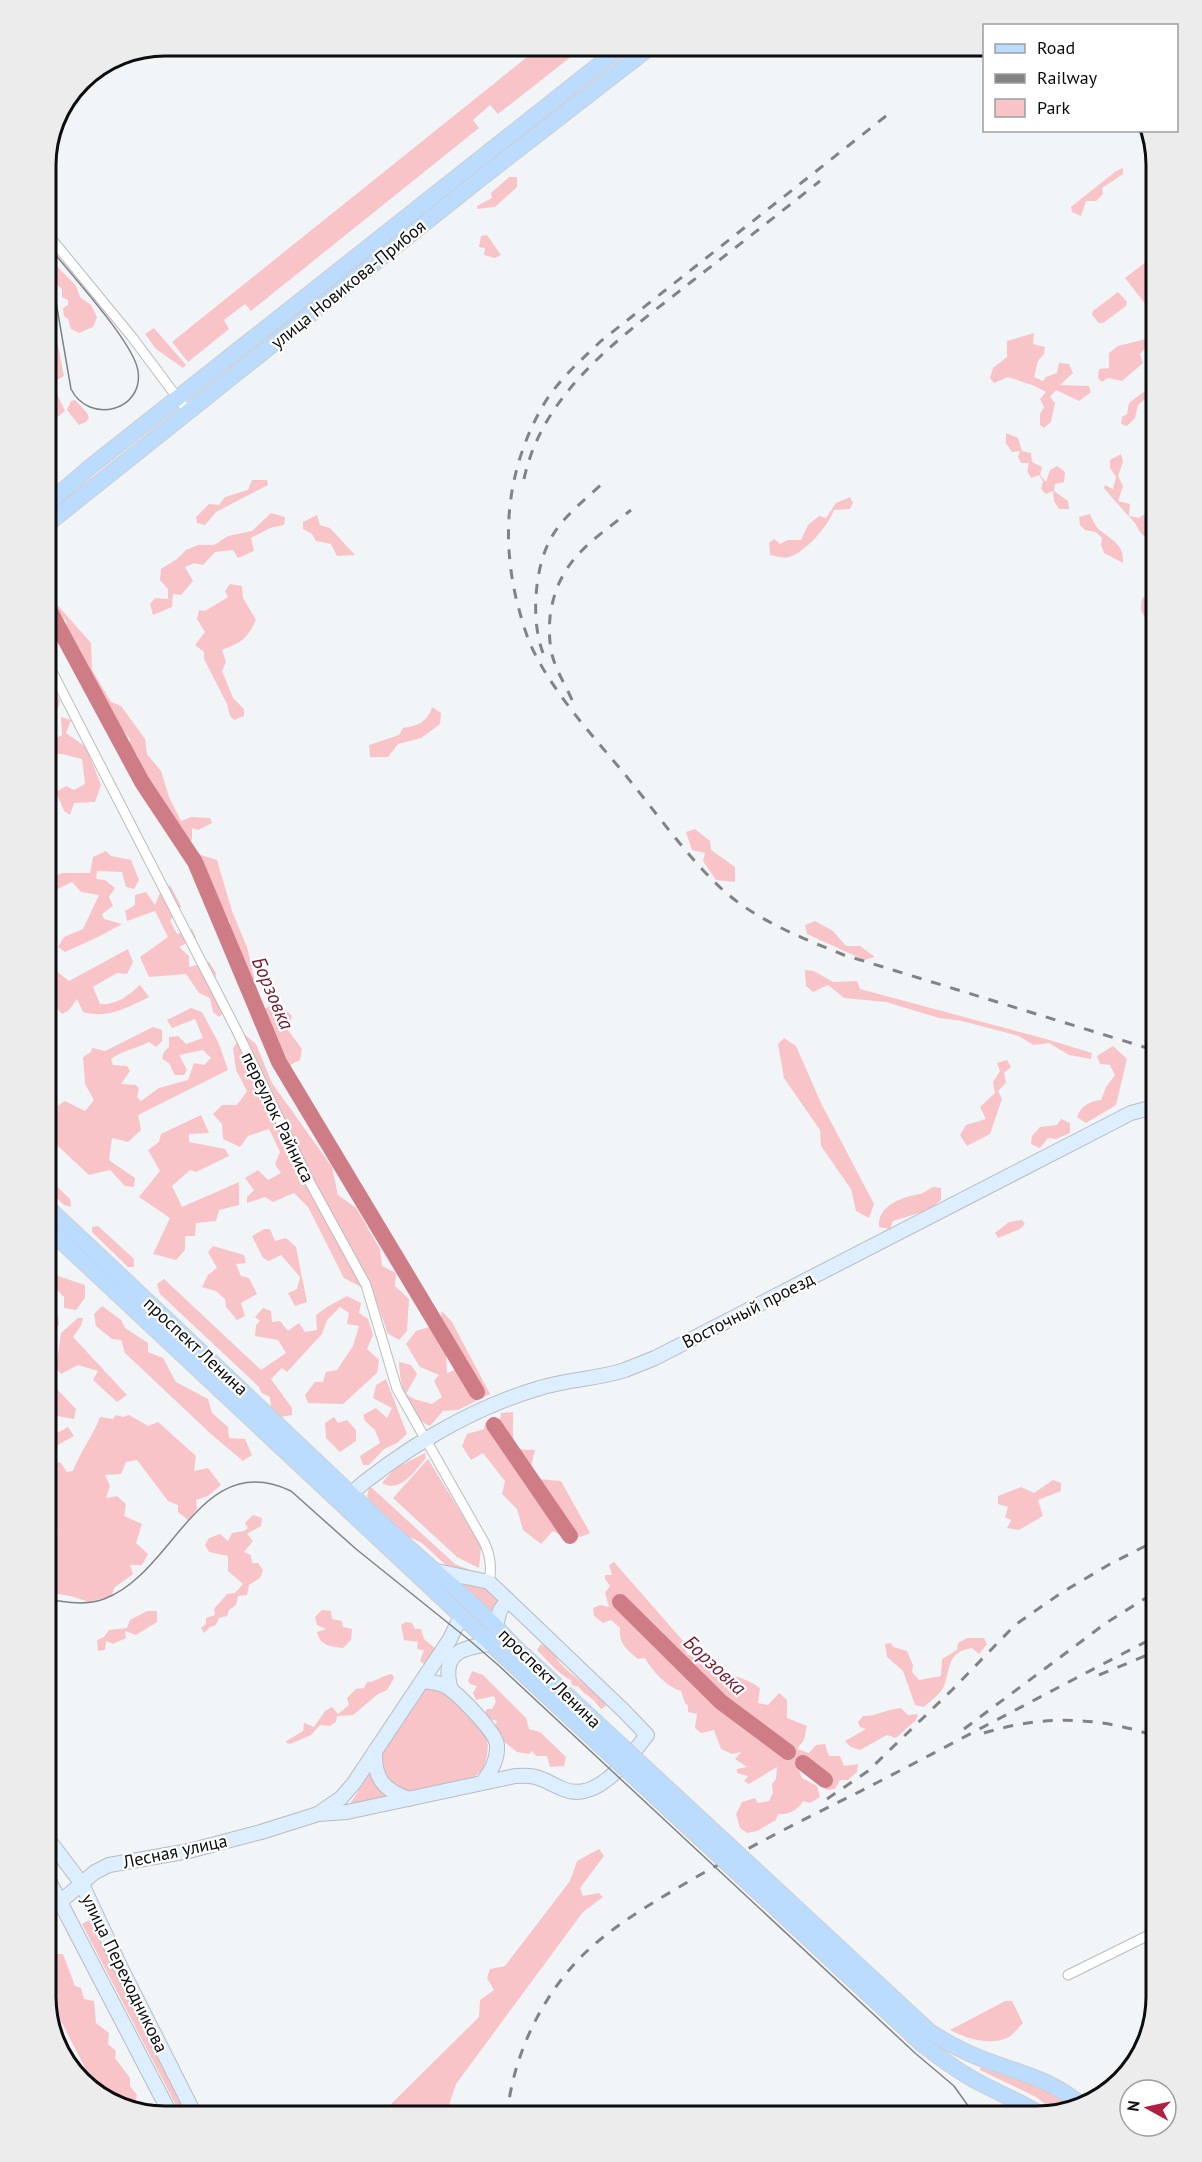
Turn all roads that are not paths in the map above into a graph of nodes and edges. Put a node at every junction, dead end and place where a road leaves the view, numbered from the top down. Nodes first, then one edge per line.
1 (610, 56) edge
2 (639, 56) edge
3 (56, 244) edge
4 (177, 398) junction
5 (188, 412) junction
6 (89, 468) junction
7 (56, 487) edge
8 (56, 496) edge
9 (56, 518) edge
10 (56, 679) edge
11 (1146, 1109) edge
12 (56, 1216) edge
13 (56, 1236) edge
14 (425, 1441) junction
15 (345, 1498) junction
16 (432, 1570) junction
17 (489, 1582) junction
18 (508, 1600) junction
19 (461, 1616) junction
20 (496, 1626) junction
21 (490, 1644) junction
22 (508, 1650) junction
23 (422, 1681) junction
24 (451, 1690) junction
25 (375, 1751) junction
26 (482, 1783) junction
27 (409, 1799) junction
28 (318, 1814) junction
29 (56, 1850) edge
30 (82, 1884) junction
31 (56, 1894) edge
32 (60, 1902) junction
33 (56, 1905) edge
34 (1146, 1937) edge
35 (1068, 1976) dead end
36 (926, 2038) junction
37 (981, 2058) junction
38 (970, 2077) junction
39 (1075, 2100) edge
40 (166, 2106) edge
41 (190, 2106) edge
42 (1024, 2106) edge

1 - 4 main road, улица Новикова-Прибоя
2 - 5 main road, улица Новикова-Прибоя
3 - 4 street
4 - 5 street
4 - 6 main road, улица Новикова-Прибоя
5 - 9 main road, улица Новикова-Прибоя
6 - 7 main road
6 - 8 main road, улица Новикова-Прибоя
10 - 14 street, переулок Райниса
11 - 14 main road, Восточный проезд
12 - 15 main road, проспект Ленина
13 - 15 main road, проспект Ленина
14 - 15 main road, Восточный проезд
14 - 17 street, переулок Райниса
15 - 16 main road, проспект Ленина
15 - 19 main road, проспект Ленина
16 - 17 main road
16 - 20 main road, проспект Ленина
17 - 18 main road
18 - 20 main road
18 - 26 main road
19 - 21 main road, проспект Ленина
19 - 23 main road
20 - 22 main road, проспект Ленина
21 - 22 main road, проспект Ленина
21 - 24 main road
22 - 36 main road, проспект Ленина, bridge
23 - 24 main road
23 - 25 main road
24 - 26 main road
25 - 27 main road
25 - 28 main road
26 - 27 main road
27 - 28 main road
28 - 30 main road, Лесная улица
29 - 30 main road, улица Переходникова
30 - 32 main road, Лесная улица
30 - 41 main road, улица Переходникова
31 - 32 main road, улица Переходникова
32 - 33 main road, Лесная улица
32 - 40 main road, улица Переходникова
34 - 35 street
36 - 37 main road, проспект Ленина
36 - 38 main road, проспект Ленина
37 - 38 main road
37 - 39 main road, проспект Ленина
38 - 42 main road, проспект Ленина

